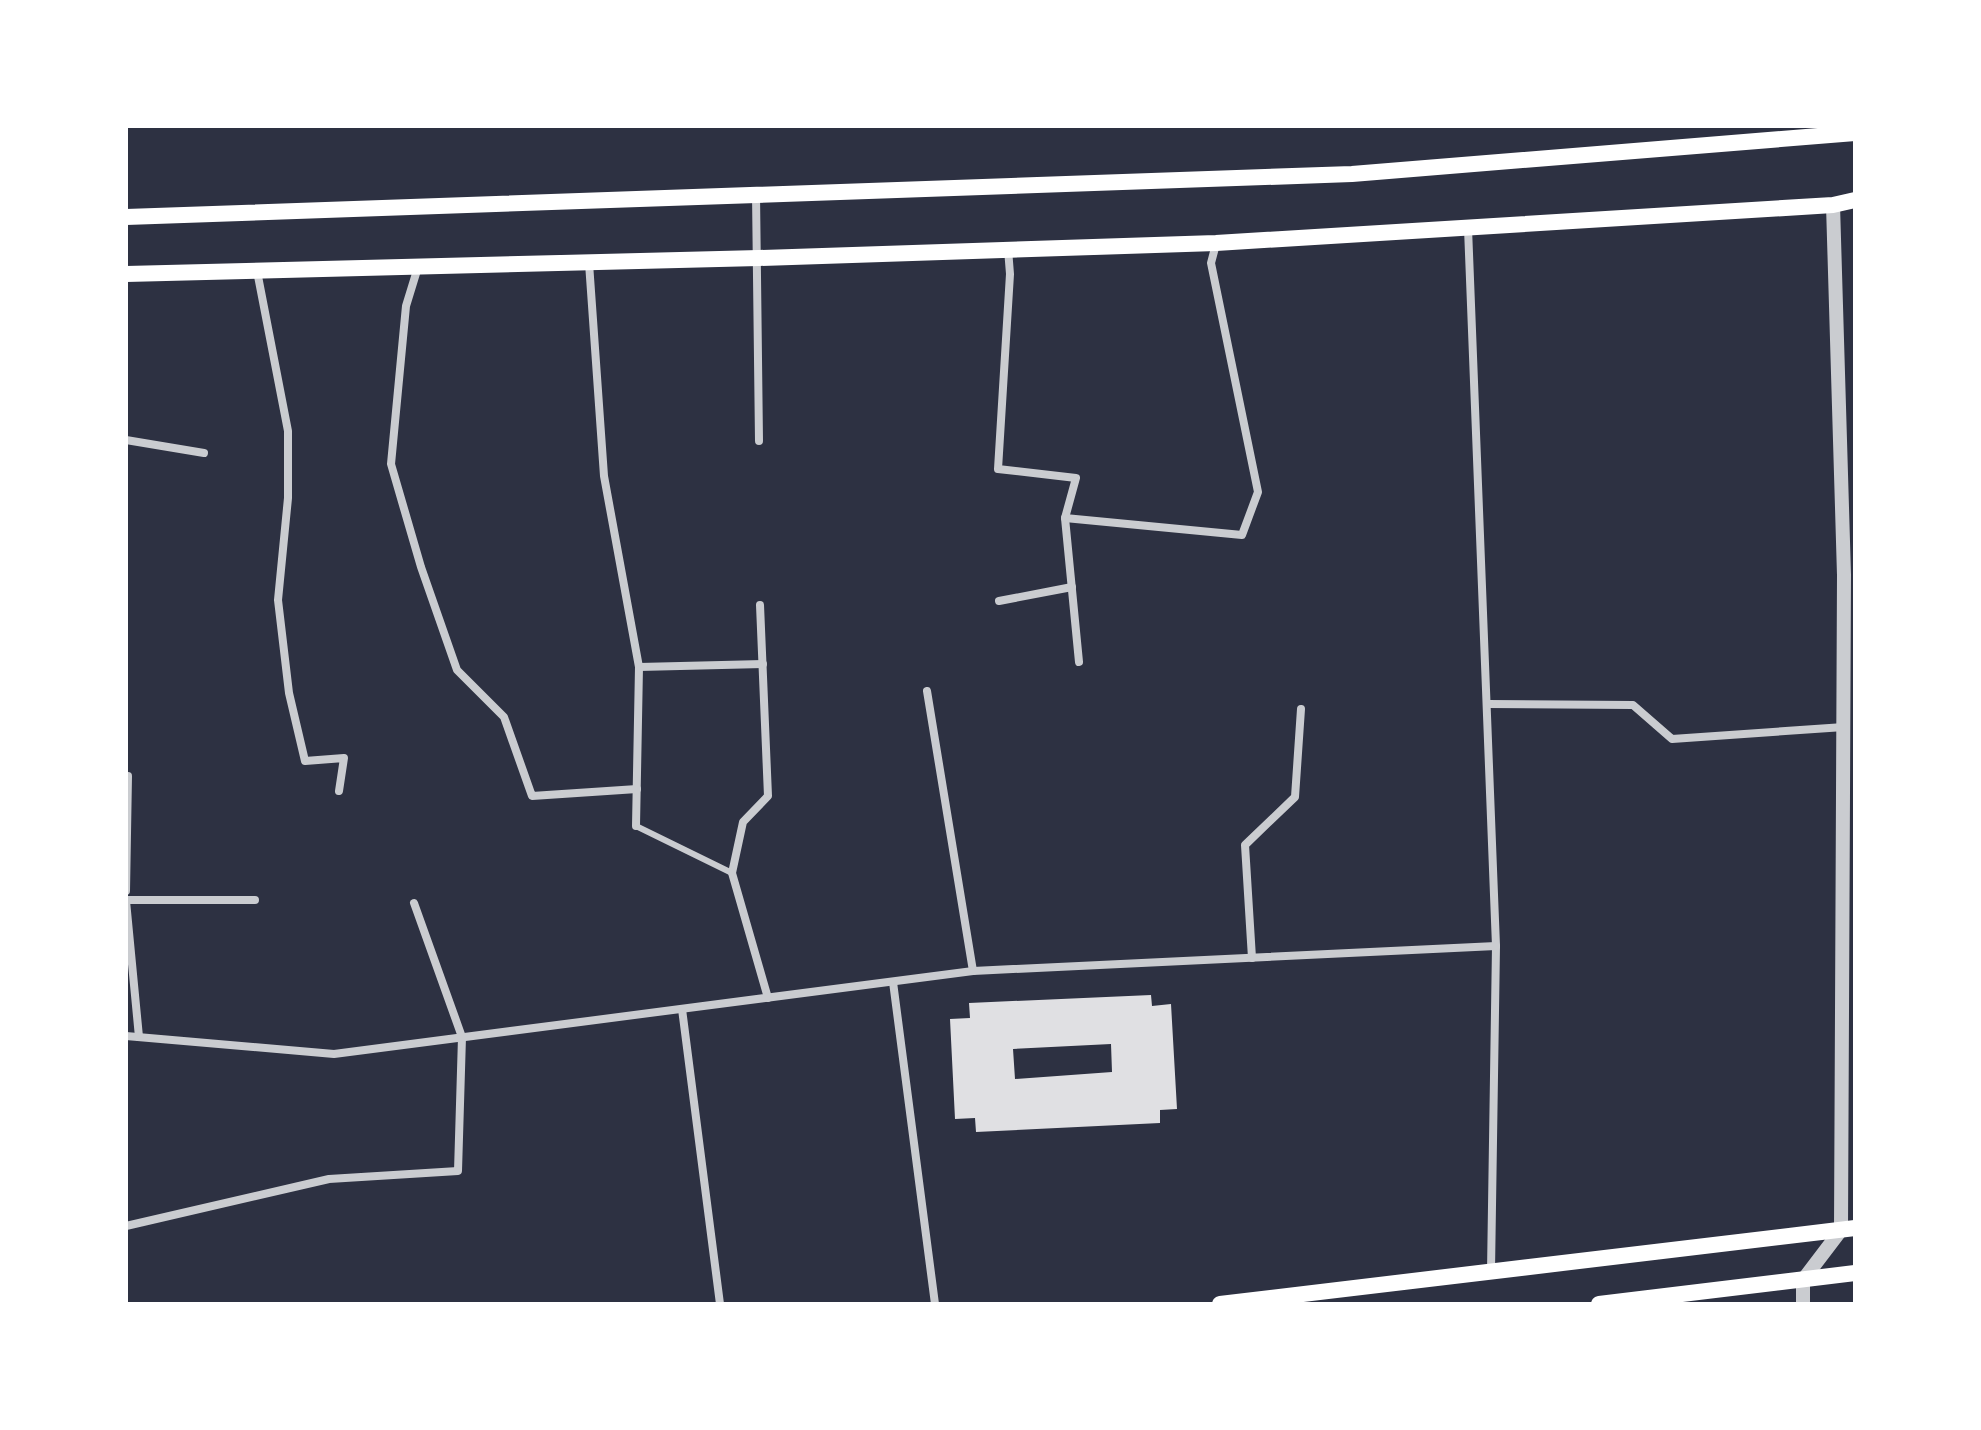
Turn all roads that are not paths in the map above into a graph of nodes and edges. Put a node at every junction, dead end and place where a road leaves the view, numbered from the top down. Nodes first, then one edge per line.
1 (1855, 133) edge
2 (756, 194) junction
3 (1855, 200) edge
4 (1833, 205) junction
5 (126, 217) edge
6 (1468, 228) junction
7 (1216, 243) junction
8 (1008, 248) junction
9 (759, 258) junction
10 (589, 263) junction
11 (418, 266) junction
12 (257, 271) junction
13 (126, 274) edge
14 (126, 440) edge
15 (759, 441) dead end
16 (204, 453) dead end
17 (1065, 518) junction
18 (1850, 575) edge
19 (1072, 587) junction
20 (999, 601) dead end
21 (760, 605) dead end
22 (1079, 662) dead end
23 (763, 664) junction
24 (639, 667) junction
25 (927, 691) dead end
26 (1850, 699) edge
27 (1488, 704) junction
28 (1301, 709) dead end
29 (1844, 727) junction
30 (128, 776) dead end
31 (637, 789) junction
32 (339, 791) dead end
33 (636, 826) joint
34 (732, 873) junction
35 (126, 891) edge
36 (255, 900) dead end
37 (126, 901) edge
38 (414, 903) dead end
39 (1496, 946) junction
40 (1252, 958) junction
41 (973, 971) junction
42 (893, 982) junction
43 (768, 998) junction
44 (682, 1009) junction
45 (126, 1036) edge
46 (139, 1037) junction
47 (462, 1037) junction
48 (126, 1226) edge
49 (1848, 1229) edge
50 (1491, 1272) junction
51 (1855, 1273) edge
52 (1803, 1280) junction
53 (720, 1304) edge
54 (935, 1304) edge
55 (1220, 1304) edge
56 (1599, 1304) edge
57 (1803, 1304) edge

1 - 2 main road
2 - 5 main road
2 - 9 street
3 - 4 main road
4 - 6 main road
4 - 18 street
6 - 7 main road
6 - 27 street
7 - 8 main road
7 - 17 street
8 - 9 main road
8 - 17 street
9 - 10 main road
9 - 15 street
10 - 11 main road
10 - 24 street
11 - 12 main road
11 - 31 street
12 - 13 main road
12 - 32 street
14 - 16 street
17 - 19 street
18 - 26 street
19 - 20 street
19 - 22 street
21 - 23 street
23 - 24 street
23 - 34 street
24 - 31 street
25 - 41 street
26 - 29 street
27 - 29 street
27 - 39 street
28 - 40 street
29 - 49 street
30 - 35 street
31 - 33 street
33 - 34 lane
34 - 43 street
36 - 37 street
37 - 46 street
38 - 47 street
39 - 40 street
39 - 50 street
40 - 41 street
41 - 42 street
42 - 43 street
42 - 54 street
43 - 44 street
44 - 47 street
44 - 53 street
45 - 46 street
46 - 47 street
47 - 48 street
49 - 50 main road
49 - 52 street
50 - 55 main road
51 - 52 main road
52 - 56 main road
52 - 57 street

